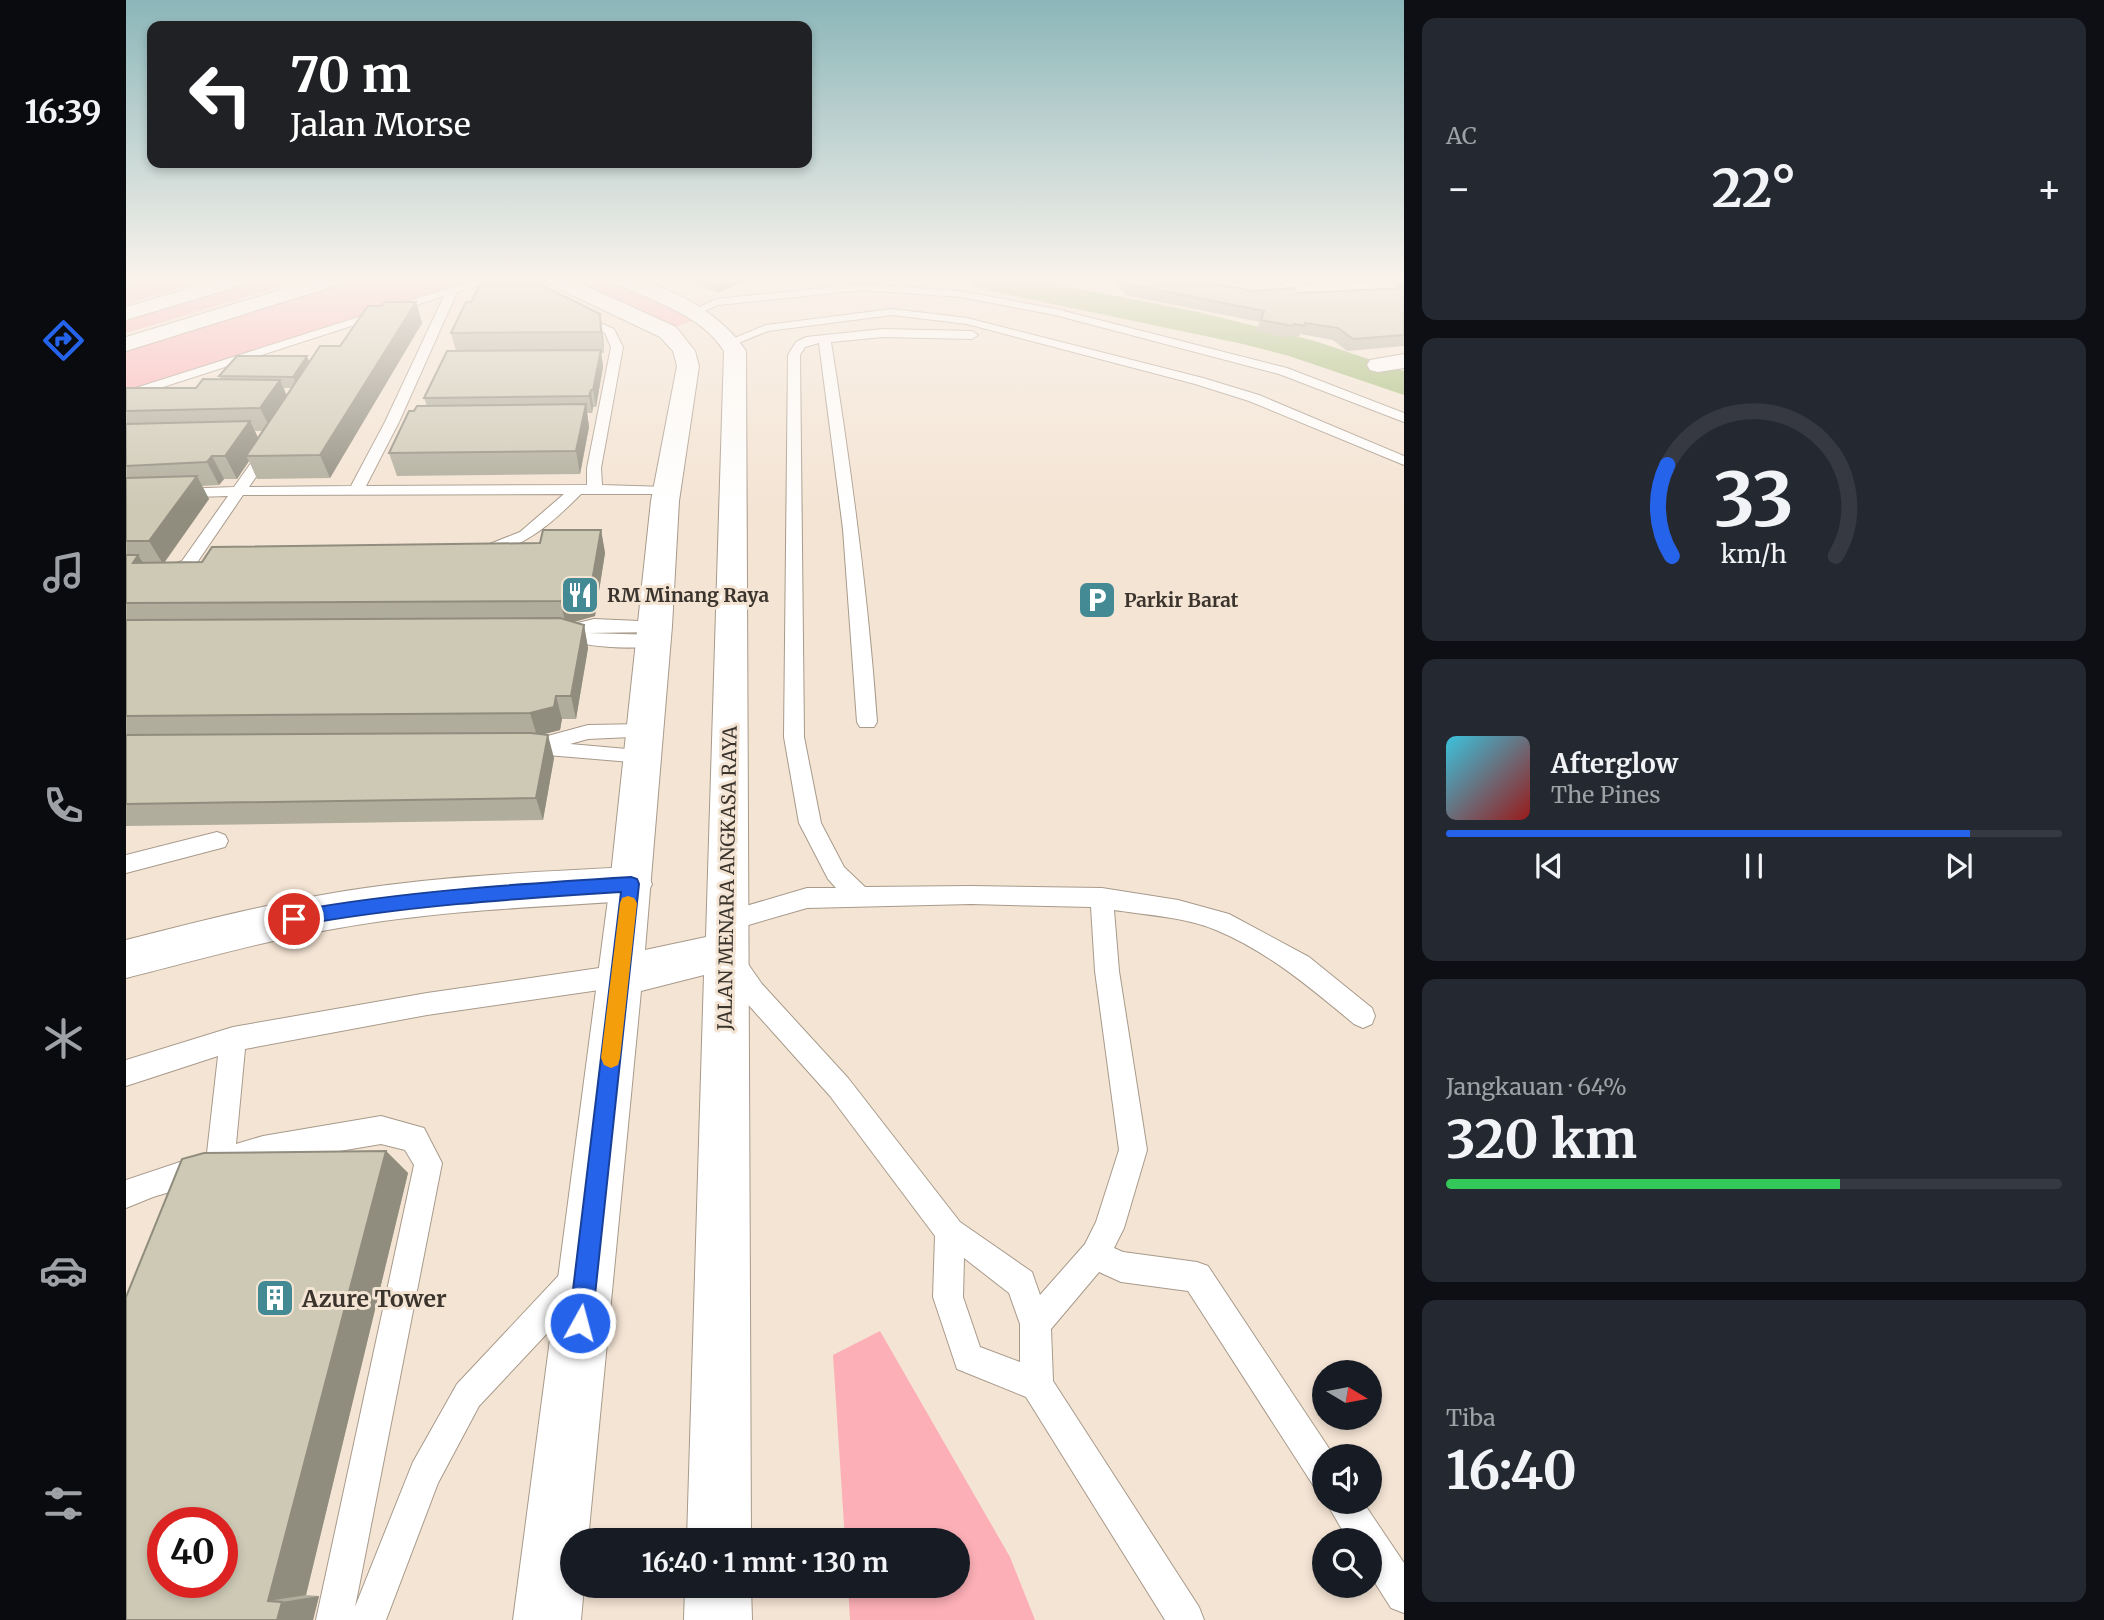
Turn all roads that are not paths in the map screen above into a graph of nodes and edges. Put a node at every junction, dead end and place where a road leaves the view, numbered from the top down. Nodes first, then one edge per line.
1 (247, 356) edge
2 (430, 356) edge
3 (611, 356) edge
4 (700, 356) edge
5 (705, 356) edge
6 (794, 356) edge
7 (827, 356) edge
8 (1101, 356) edge
9 (1224, 356) edge
10 (1404, 361) edge
11 (1378, 365) dead end
12 (129, 394) edge
13 (170, 394) edge
14 (1404, 418) edge
15 (262, 438) edge
16 (1404, 461) edge
17 (356, 489) junction
18 (577, 489) junction
19 (595, 489) junction
20 (241, 491) junction
21 (126, 495) edge
22 (666, 496) junction
23 (474, 552) edge
24 (216, 563) edge
25 (188, 564) junction
26 (131, 571) edge
27 (126, 585) edge
28 (539, 633) edge
29 (656, 634) junction
30 (867, 722) dead end
31 (644, 744) junction
32 (497, 746) edge
33 (217, 841) dead end
34 (126, 864) edge
35 (631, 884) junction
36 (860, 897) junction
37 (1102, 898) junction
38 (727, 932) junction
39 (126, 959) edge
40 (620, 976) junction
41 (1363, 1016) dead end
42 (233, 1039) junction
43 (126, 1073) edge
44 (220, 1163) junction
45 (126, 1194) edge
46 (950, 1231) junction
47 (1095, 1254) junction
48 (586, 1269) junction
49 (1035, 1324) junction
50 (1037, 1385) junction
51 (1312, 1453) edge
52 (719, 1528) edge
53 (1382, 1561) edge
54 (1404, 1595) edge
55 (719, 1598) edge
56 (334, 1620) edge
57 (368, 1620) edge
58 (547, 1620) edge
59 (718, 1620) edge
60 (1187, 1620) edge

1 - 12 lane
2 - 17 lane
3 - 19 lane
4 - 22 street
5 - 38 street, JALAN MENARA ANGKASA RAYA
6 - 36 lane
7 - 30 lane
8 - 16 lane
9 - 14 lane
10 - 11 street
12 - 13 lane
15 - 20 lane
17 - 18 lane
17 - 20 lane
18 - 19 lane
18 - 23 lane
19 - 22 lane
20 - 21 lane
20 - 25 lane
22 - 29 street
24 - 25 lane
25 - 26 lane
26 - 27 lane
28 - 29 lane
29 - 31 street
31 - 32 lane
31 - 35 street
33 - 34 lane
35 - 39 street
35 - 40 street
36 - 37 lane
36 - 38 lane
37 - 41 lane
37 - 47 lane
38 - 40 street
38 - 46 lane
38 - 52 street, JALAN MENARA ANGKASA RAYA
40 - 42 lane
40 - 48 street
42 - 43 lane
42 - 44 lane
44 - 45 lane
44 - 56 lane
46 - 49 lane
46 - 50 lane
47 - 49 lane
47 - 51 lane
48 - 57 lane
48 - 58 street
49 - 50 lane
50 - 60 lane
53 - 54 lane
55 - 59 street

